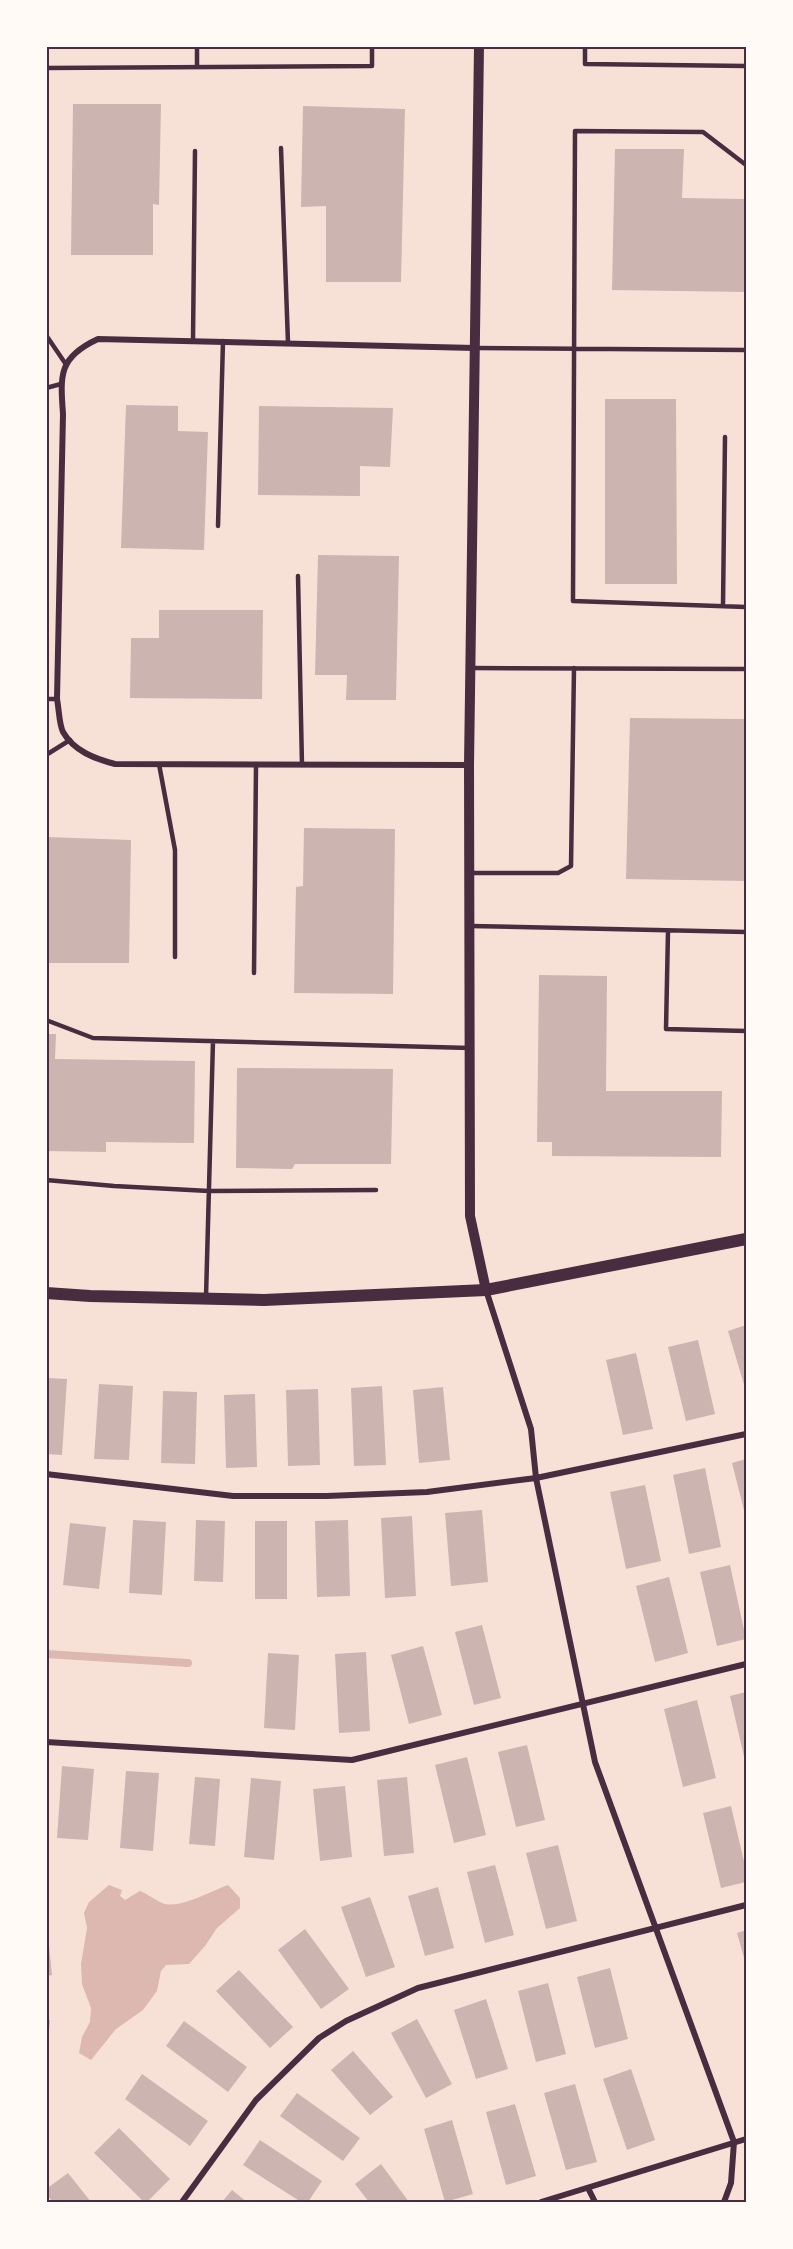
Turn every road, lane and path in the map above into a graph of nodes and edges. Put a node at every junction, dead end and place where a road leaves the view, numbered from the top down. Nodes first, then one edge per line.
1 (197, 46) edge
2 (372, 46) edge
3 (479, 46) edge
4 (585, 46) edge
5 (747, 66) edge
6 (197, 67) junction
7 (46, 68) edge
8 (281, 148) dead end
9 (195, 151) dead end
10 (747, 165) edge
11 (46, 335) edge
12 (193, 340) junction
13 (223, 341) junction
14 (288, 343) junction
15 (476, 348) junction
16 (574, 348) junction
17 (747, 350) edge
18 (65, 363) junction
19 (61, 384) junction
20 (46, 388) edge
21 (725, 437) dead end
22 (218, 526) dead end
23 (298, 576) dead end
24 (723, 606) junction
25 (747, 607) edge
26 (471, 668) junction
27 (574, 668) junction
28 (747, 669) edge
29 (46, 699) edge
30 (57, 699) junction
31 (70, 740) junction
32 (46, 755) edge
33 (159, 764) junction
34 (256, 765) junction
35 (302, 765) junction
36 (469, 765) junction
37 (470, 873) junction
38 (470, 926) junction
39 (668, 930) junction
40 (747, 932) edge
41 (175, 957) dead end
42 (255, 973) dead end
43 (46, 1020) edge
44 (747, 1031) edge
45 (213, 1041) junction
46 (470, 1048) junction
47 (46, 1180) edge
48 (376, 1190) dead end
49 (209, 1191) junction
50 (747, 1239) edge
51 (486, 1290) junction
52 (46, 1293) edge
53 (206, 1299) junction
54 (747, 1434) edge
55 (46, 1474) edge
56 (536, 1478) junction
57 (747, 1664) edge
58 (581, 1703) junction
59 (46, 1742) edge
60 (747, 1905) edge
61 (655, 1928) junction
62 (747, 2139) edge
63 (734, 2142) junction
64 (588, 2188) junction
65 (182, 2202) edge
66 (541, 2202) edge
67 (595, 2202) edge
68 (724, 2202) edge

1 - 6 lane
2 - 6 lane
3 - 15 street
4 - 5 lane
6 - 7 lane
8 - 14 lane
9 - 12 lane
10 - 16 lane
11 - 18 lane
12 - 13 street
12 - 18 street
13 - 14 street
13 - 22 lane
14 - 15 street
15 - 16 lane
15 - 26 street
16 - 17 lane
16 - 24 lane
18 - 19 street
19 - 20 lane
19 - 30 street
21 - 24 lane
23 - 35 lane
24 - 25 lane
26 - 27 lane
26 - 36 street
27 - 28 lane
27 - 37 lane
29 - 30 lane
30 - 31 street
31 - 32 lane
31 - 33 street
33 - 34 street
33 - 41 lane
34 - 35 street
34 - 42 lane
35 - 36 street
36 - 37 street
37 - 38 street
38 - 39 lane
38 - 46 street
39 - 40 lane
39 - 44 lane
43 - 45 lane
45 - 46 lane
45 - 49 lane
46 - 51 street
47 - 49 lane
48 - 49 lane
49 - 53 lane
50 - 51 main road
51 - 53 main road
51 - 56 street
52 - 53 main road
54 - 56 street
55 - 56 street
56 - 58 street
57 - 58 street
58 - 59 street
58 - 61 street
60 - 61 street
61 - 63 street
61 - 65 street
62 - 63 street
63 - 64 street
63 - 68 street
64 - 66 street
64 - 67 street

